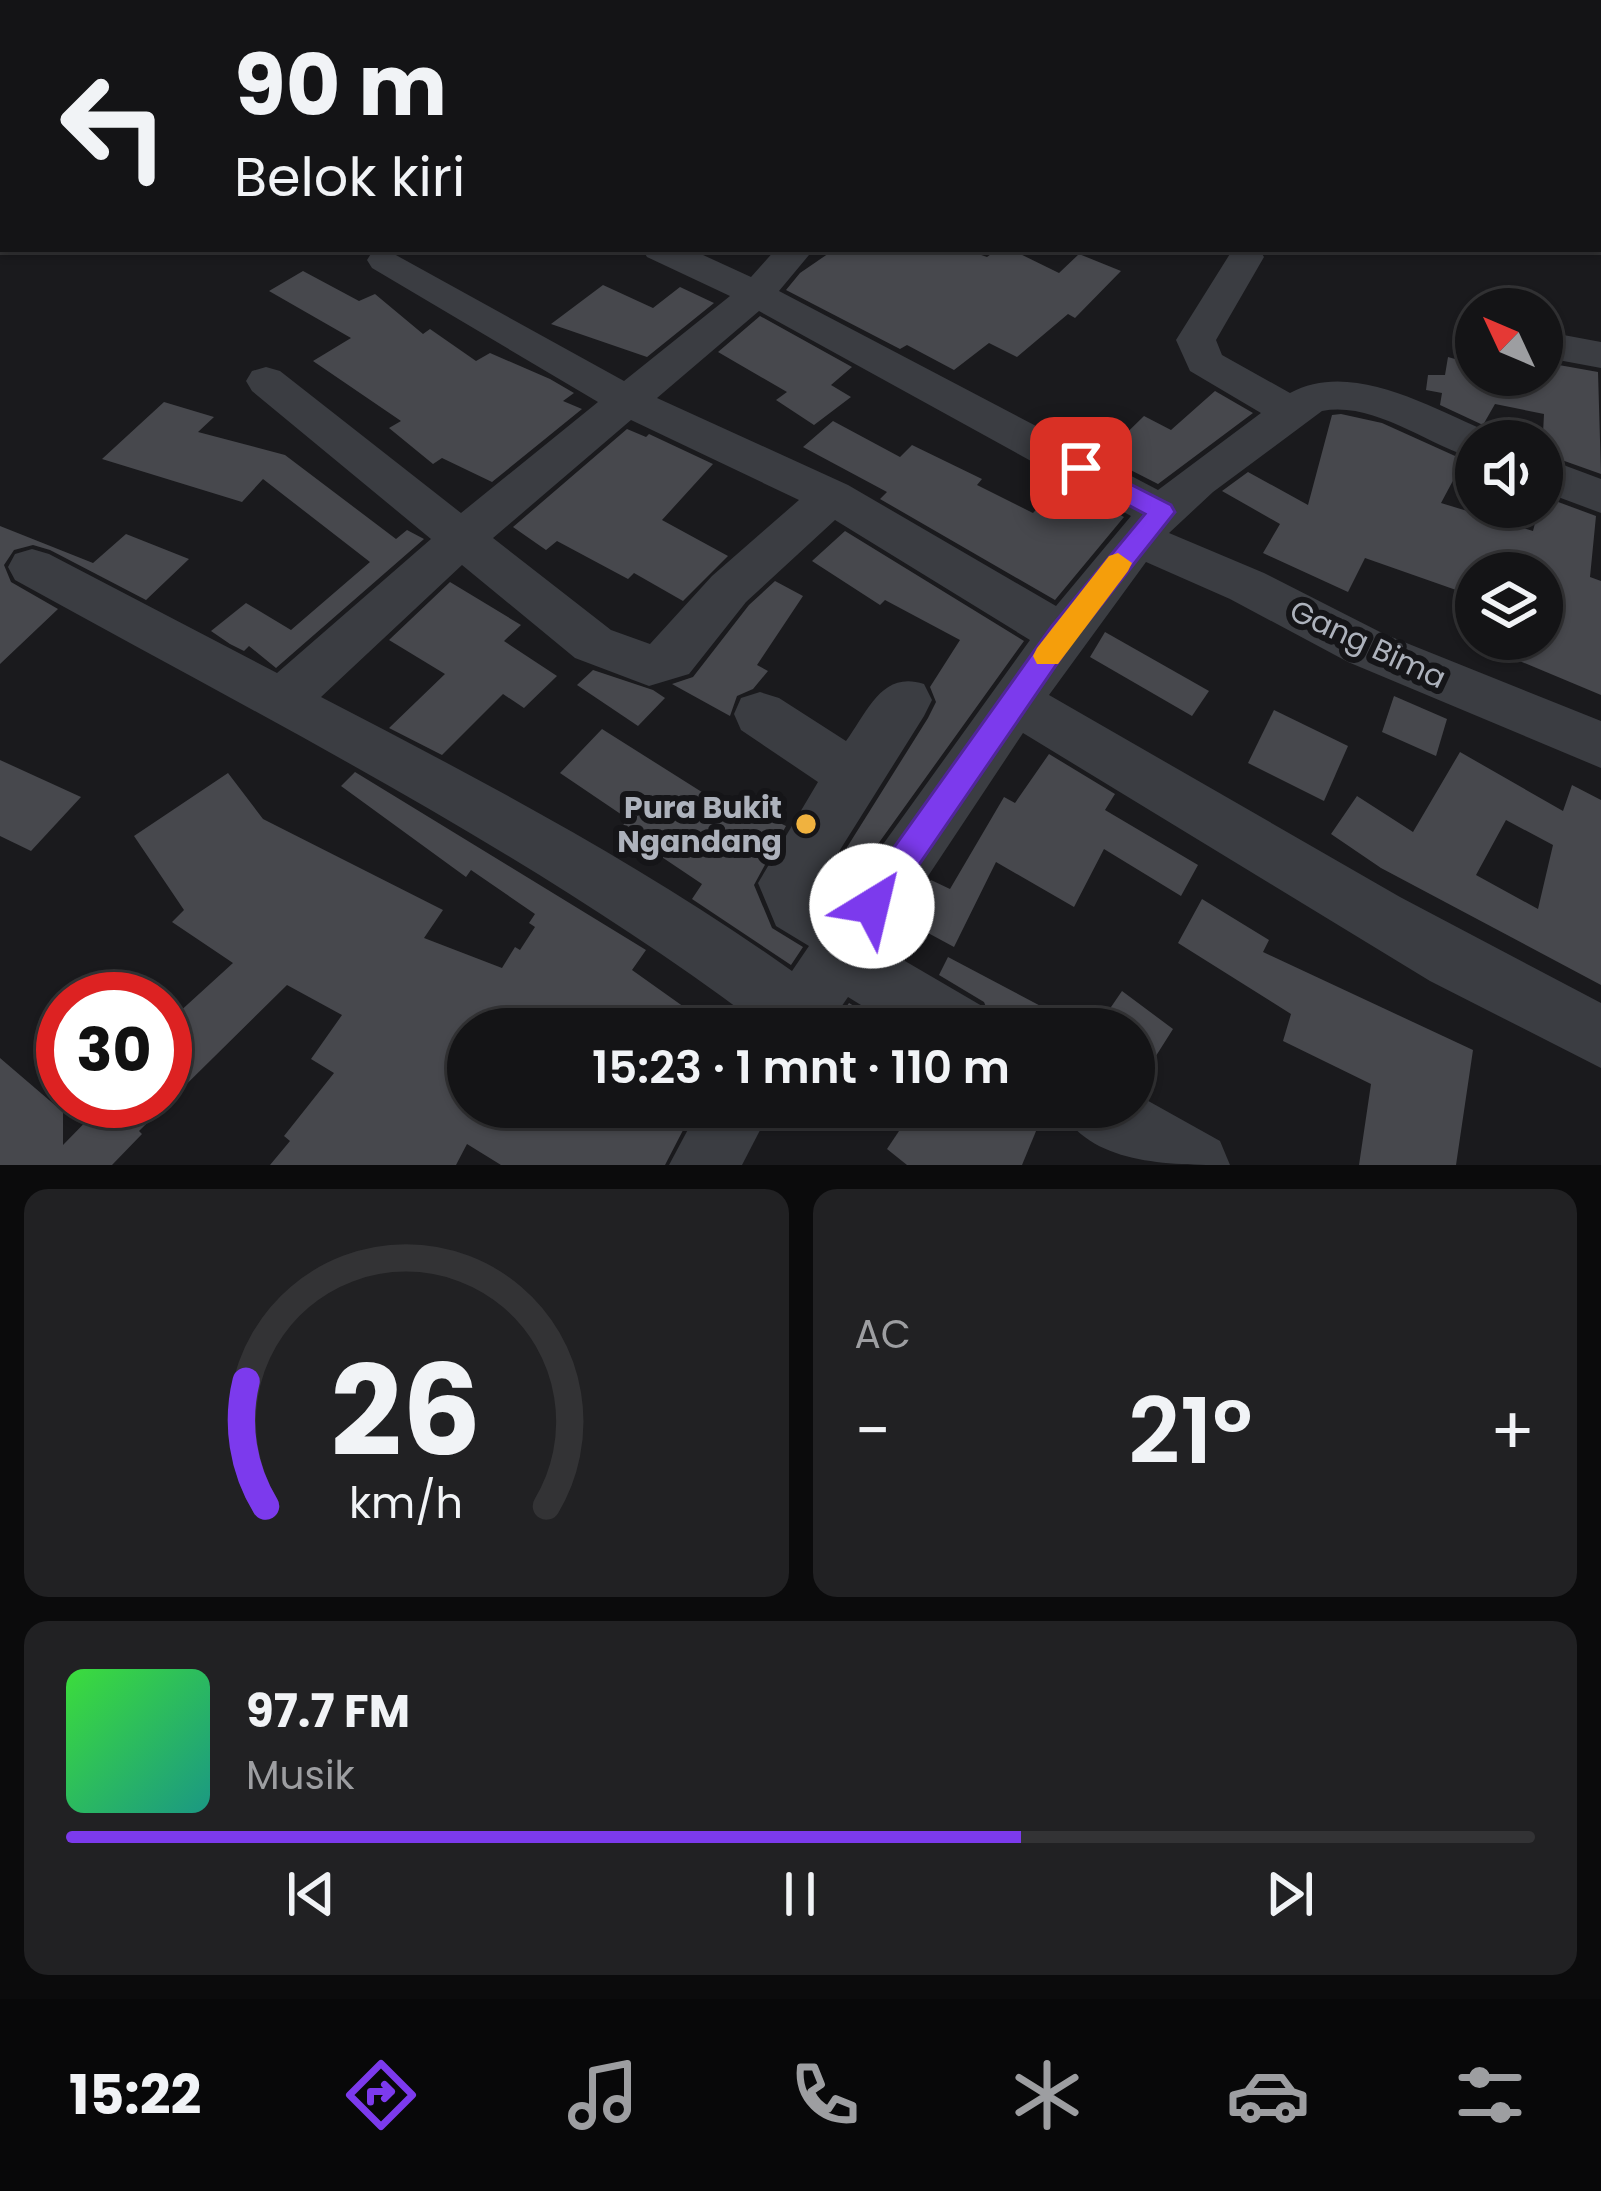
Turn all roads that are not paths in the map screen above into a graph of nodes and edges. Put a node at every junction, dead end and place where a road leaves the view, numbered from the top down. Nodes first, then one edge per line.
1 (666, 252) edge
2 (793, 252) edge
3 (1246, 257) dead end
4 (385, 260) dead end
5 (756, 294) junction
6 (1563, 348) edge
7 (1601, 356) edge
8 (266, 381) dead end
9 (629, 402) junction
10 (1292, 412) junction
11 (1455, 436) edge
12 (1563, 481) edge
13 (1601, 496) edge
14 (832, 497) junction
15 (1150, 525) junction
16 (463, 537) junction
17 (32, 567) dead end
18 (1062, 634) junction
19 (906, 700) dead end
20 (280, 702) junction
21 (1017, 703) junction
22 (760, 714) dead end
23 (1601, 745) edge
24 (854, 775) junction
25 (842, 946) junction
26 (775, 1008) edge
27 (803, 1008) edge
28 (929, 1008) edge
29 (1601, 1036) edge
30 (726, 1128) edge
31 (1131, 1128) edge
32 (703, 1165) edge
33 (1196, 1165) edge

1 - 5 street, Gang Bima
2 - 5 street
3 - 10 street
4 - 9 street
5 - 9 street
5 - 15 street, Gang Bima
6 - 7 street
8 - 16 street
9 - 14 street
9 - 16 street
10 - 11 street
10 - 15 street
12 - 13 street
14 - 16 street
14 - 18 street
15 - 18 street
15 - 23 street, Gang Bima
16 - 20 street
17 - 20 street
18 - 21 street
19 - 24 street
20 - 26 street
21 - 25 street
21 - 29 street
22 - 24 street
24 - 25 street
25 - 27 street
25 - 28 street
30 - 32 street
31 - 33 street

